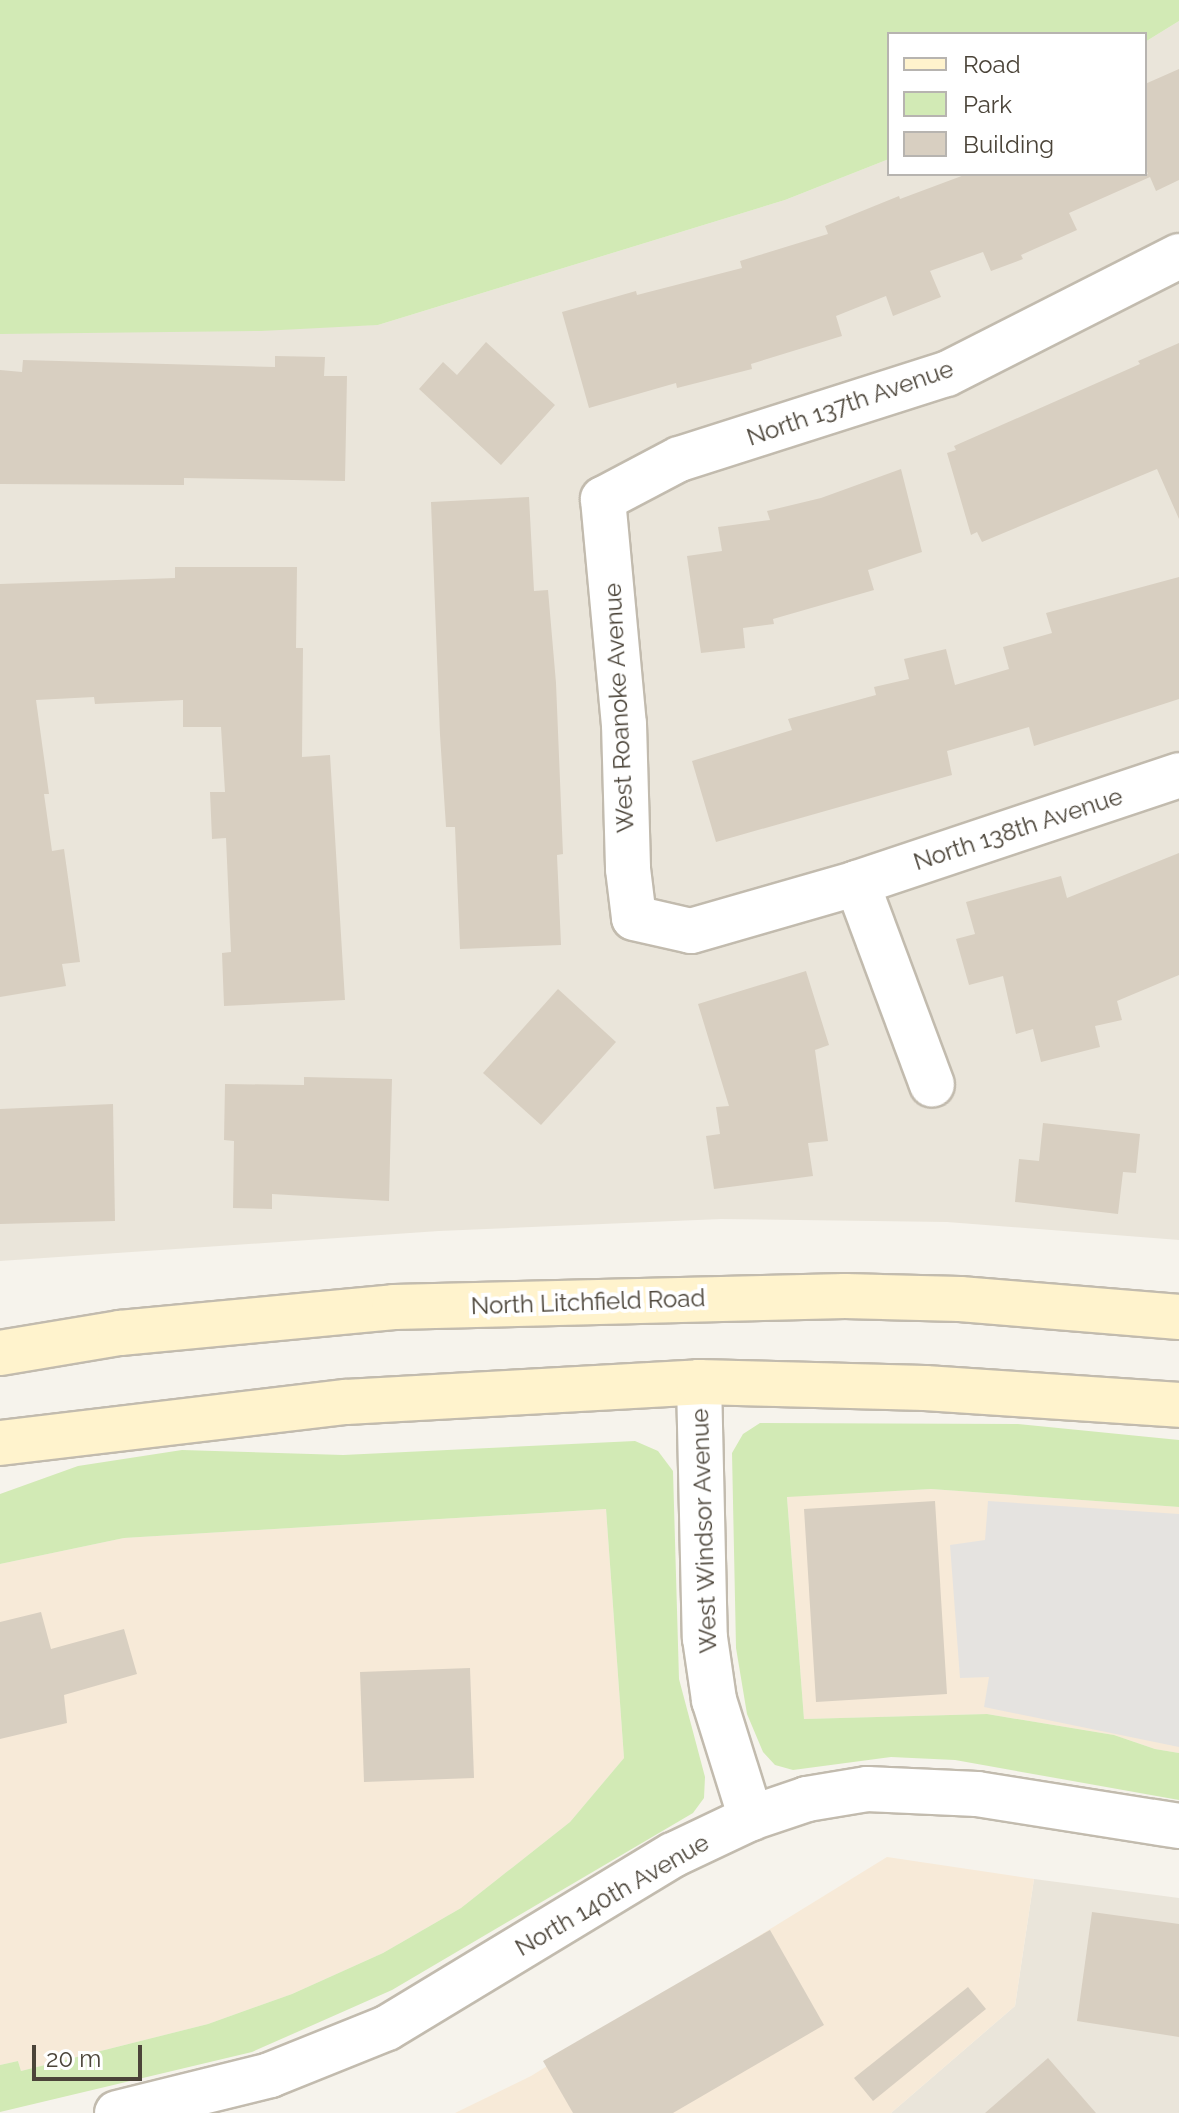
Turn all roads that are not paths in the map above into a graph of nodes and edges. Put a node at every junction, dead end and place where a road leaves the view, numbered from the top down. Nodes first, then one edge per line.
1 (1179, 256) edge
2 (603, 499) joint
3 (1179, 775) edge
4 (857, 883) junction
5 (634, 918) joint
6 (932, 1085) dead end
7 (1179, 1317) edge
8 (0, 1353) edge
9 (699, 1382) junction
10 (1179, 1405) edge
11 (0, 1443) edge
12 (751, 1818) junction
13 (1179, 1826) edge
14 (117, 2113) edge

1 - 2 street, North 137th Avenue
2 - 5 street, West Roanoke Avenue
3 - 4 street, North 138th Avenue
4 - 5 street, North 138th Avenue
4 - 6 street
7 - 8 main road, North Litchfield Road
9 - 10 main road
9 - 11 main road
9 - 12 street, West Windsor Avenue
12 - 13 street, North 140th Avenue
12 - 14 street, North 140th Avenue

